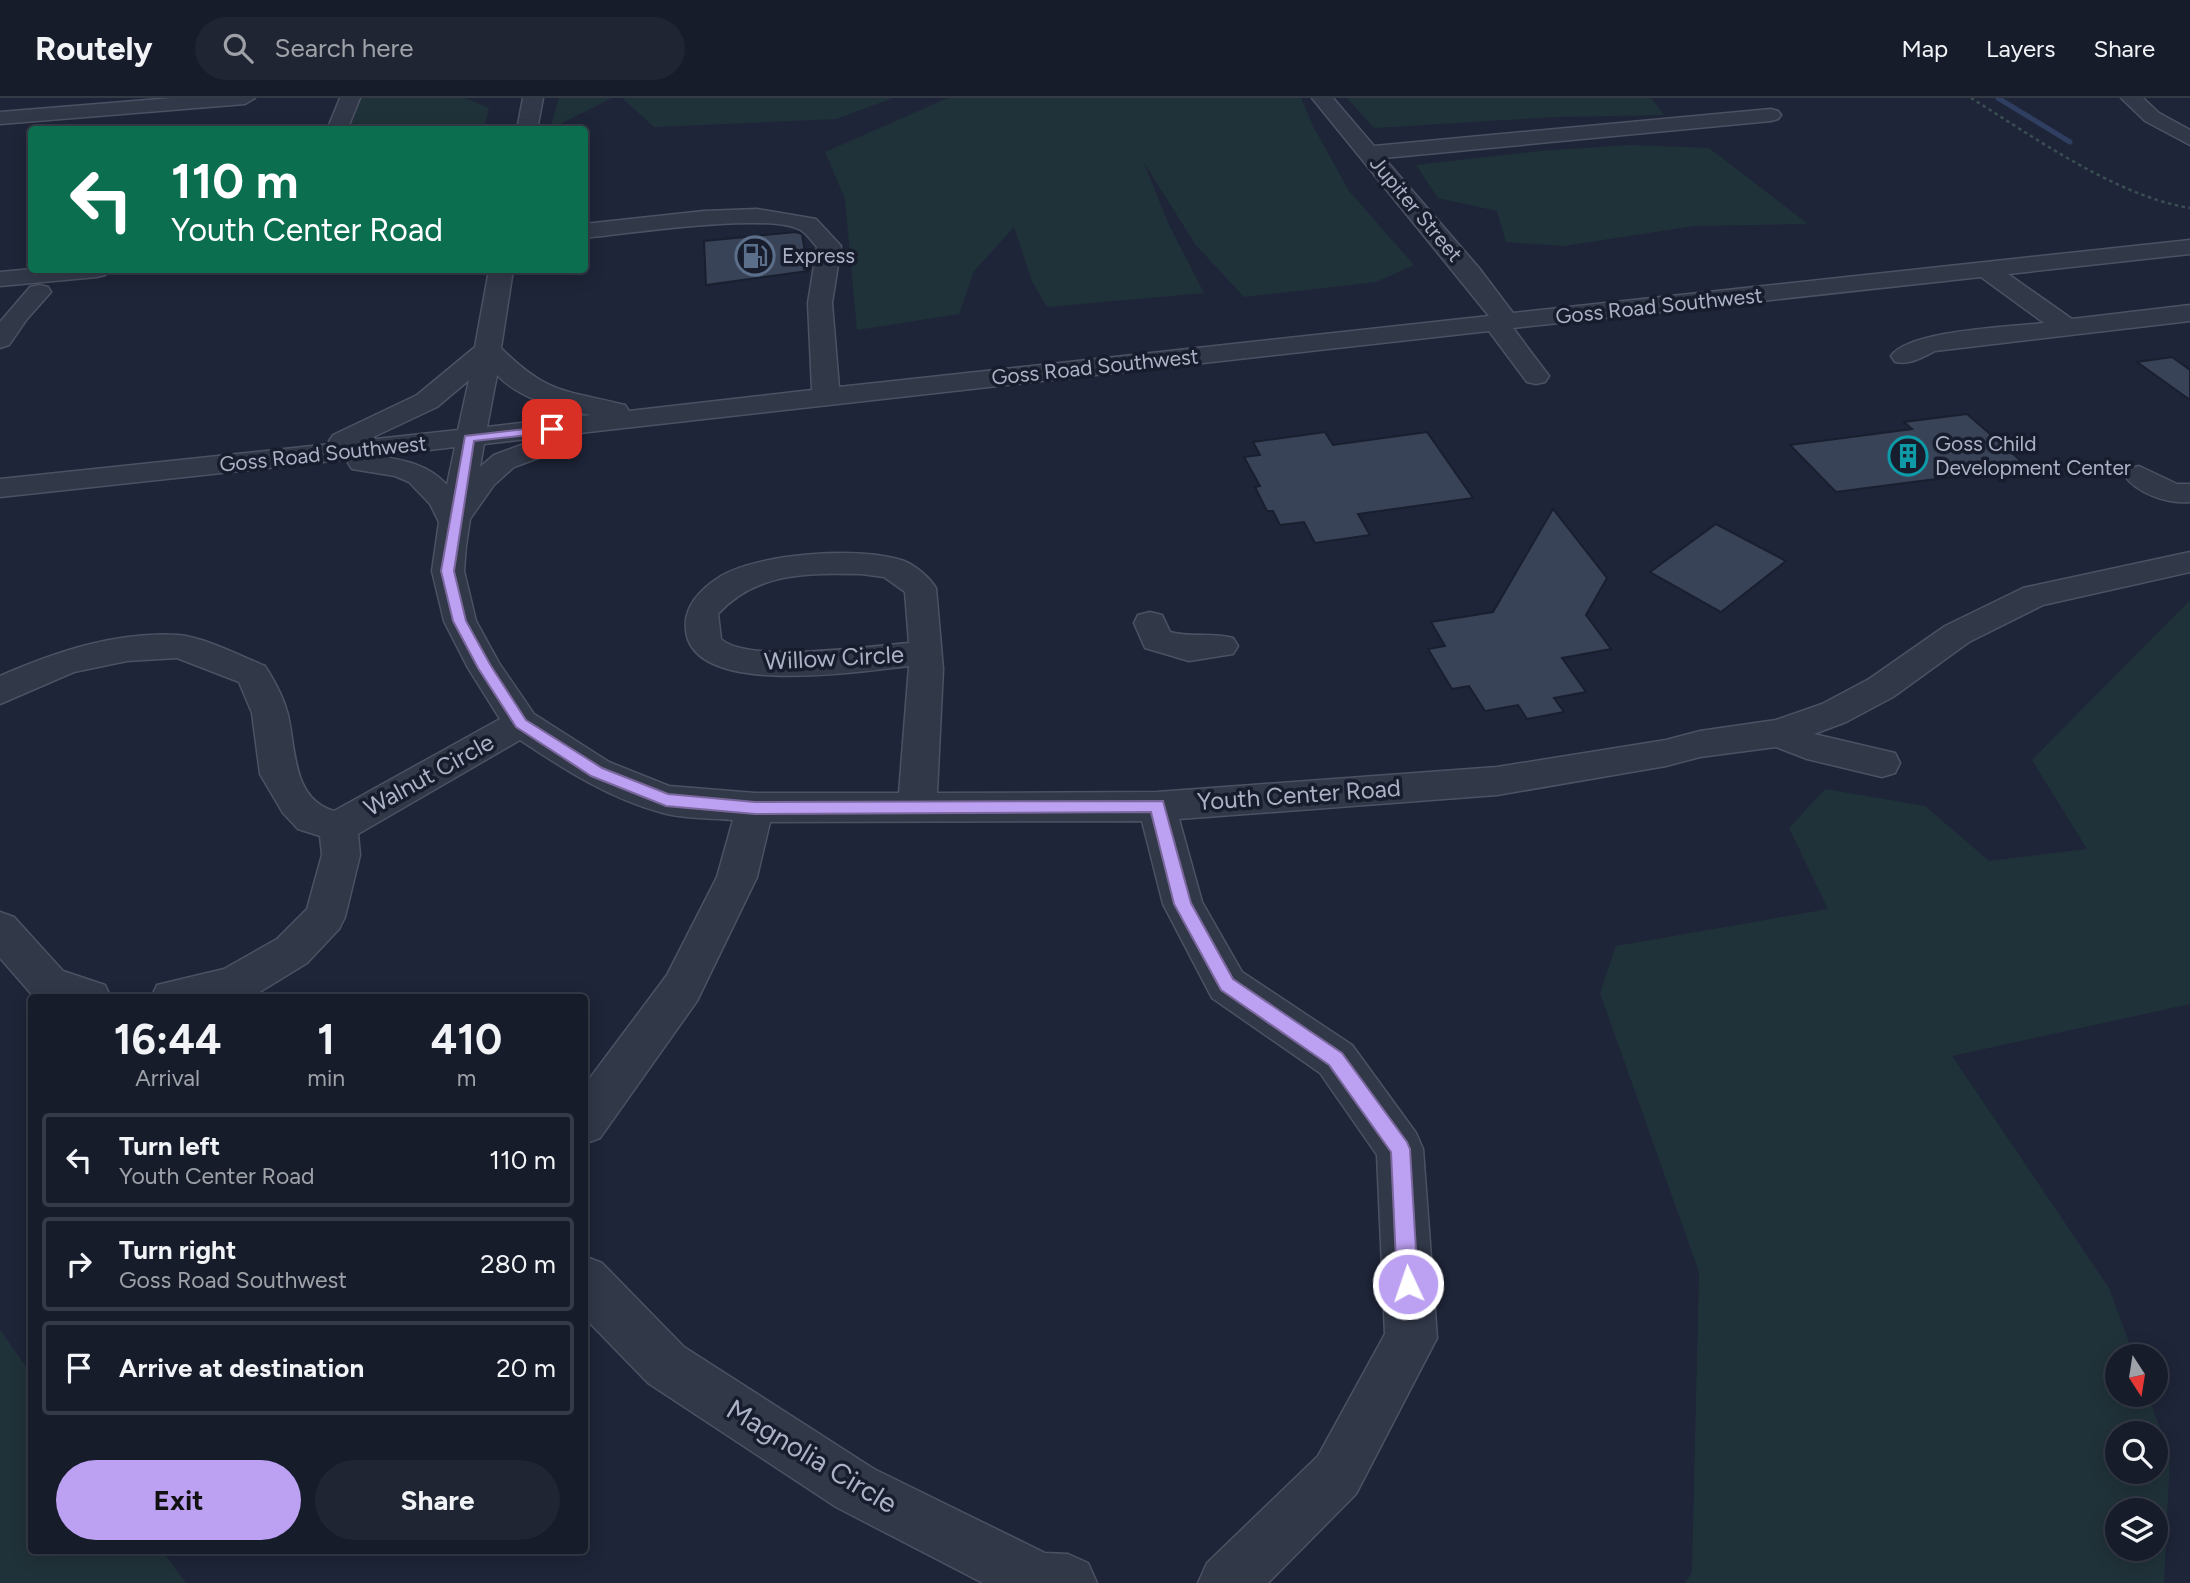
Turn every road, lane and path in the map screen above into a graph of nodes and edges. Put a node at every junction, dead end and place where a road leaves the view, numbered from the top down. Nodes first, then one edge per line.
1 (245, 98) edge
2 (350, 98) edge
3 (533, 98) edge
4 (1322, 98) edge
5 (1971, 98) edge
6 (2131, 98) edge
7 (199, 100) edge
8 (138, 102) edge
9 (1771, 115) dead end
10 (0, 118) edge
11 (222, 120) dead end
12 (339, 126) edge
13 (528, 126) edge
14 (2190, 139) edge
15 (1369, 153) junction
16 (2190, 208) edge
17 (588, 231) edge
18 (2190, 247) edge
19 (1986, 270) junction
20 (65, 273) edge
21 (501, 273) edge
22 (0, 279) edge
23 (39, 292) dead end
24 (2190, 313) edge
25 (1502, 323) junction
26 (2068, 328) junction
27 (1968, 339) junction
28 (0, 340) edge
29 (488, 350) junction
30 (1904, 356) dead end
31 (1990, 356) dead end
32 (1536, 376) dead end
33 (826, 396) junction
34 (653, 418) junction
35 (608, 423) junction
36 (469, 439) junction
37 (308, 456) junction
38 (2139, 475) dead end
39 (0, 488) edge
40 (2190, 493) edge
41 (454, 521) junction
42 (2190, 562) edge
43 (1150, 623) dead end
44 (1221, 646) dead end
45 (926, 653) junction
46 (0, 692) edge
47 (521, 723) junction
48 (1779, 733) junction
49 (1882, 763) dead end
50 (1157, 806) junction
51 (917, 807) junction
52 (755, 808) junction
53 (338, 827) junction
54 (0, 929) edge
55 (78, 994) edge
56 (192, 994) edge
57 (588, 1117) edge
58 (588, 1285) edge
59 (1068, 1583) edge
60 (1227, 1583) edge

1 - 7 street
2 - 12 street
3 - 13 street
4 - 15 street, Jupiter Street
5 - 16 path
6 - 14 street
7 - 8 street
7 - 11 street
8 - 10 street
9 - 15 street
15 - 25 street, Jupiter Street
17 - 33 street
18 - 19 street, Goss Road Southwest
19 - 25 street, Goss Road Southwest
19 - 26 street
20 - 22 street
21 - 29 street, Youth Center Road
23 - 28 street
24 - 26 street
25 - 32 street, Jupiter Street
25 - 33 street, Goss Road Southwest
26 - 27 street
27 - 30 street
27 - 31 street
29 - 34 street
29 - 36 street, Youth Center Road
29 - 37 street
33 - 34 street, Goss Road Southwest
34 - 35 street, Goss Road Southwest
35 - 36 street, Goss Road Southwest
35 - 41 street
36 - 37 street, Goss Road Southwest
36 - 41 street, Youth Center Road
37 - 39 street, Goss Road Southwest
37 - 41 street
38 - 40 street
41 - 47 street, Youth Center Road
42 - 48 street, Youth Center Road
43 - 44 street
45 - 45 street, Willow Circle
45 - 51 street, Willow Circle
46 - 53 street, Walnut Circle
47 - 52 street, Youth Center Road
47 - 53 street, Walnut Circle
48 - 49 street
48 - 50 street, Youth Center Road
50 - 51 street, Youth Center Road
50 - 60 street
51 - 52 street, Youth Center Road
52 - 57 street
53 - 56 street, Walnut Circle
54 - 55 street
58 - 59 street, Magnolia Circle

